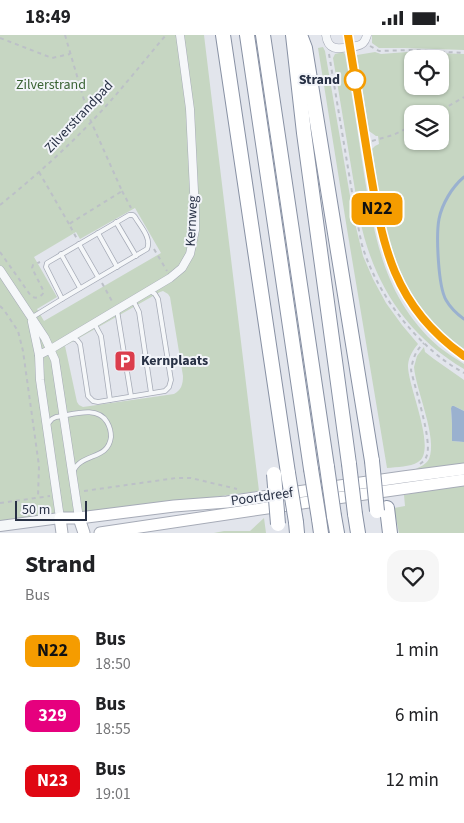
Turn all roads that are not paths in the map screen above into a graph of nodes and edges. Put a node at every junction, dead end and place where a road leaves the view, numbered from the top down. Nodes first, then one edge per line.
1 (180, 35) edge
2 (223, 35) edge
3 (247, 35) edge
4 (263, 35) edge
5 (293, 35) edge
6 (300, 35) edge
7 (326, 35) edge
8 (348, 35) edge
9 (366, 38) edge
10 (350, 47) junction
11 (116, 222) junction
12 (98, 233) junction
13 (79, 244) junction
14 (61, 254) junction
15 (136, 256) junction
16 (117, 267) junction
17 (0, 270) edge
18 (98, 277) junction
19 (80, 288) junction
20 (148, 291) junction
21 (62, 299) junction
22 (133, 299) junction
23 (116, 309) junction
24 (31, 318) junction
25 (94, 323) junction
26 (70, 338) junction
27 (51, 349) junction
28 (39, 355) junction
29 (464, 355) edge
30 (151, 393) junction
31 (131, 396) junction
32 (110, 400) junction
33 (64, 416) junction
34 (46, 426) junction
35 (282, 438) junction
36 (464, 469) edge
37 (72, 474) junction
38 (464, 480) edge
39 (382, 510) junction
40 (60, 518) junction
41 (79, 518) junction
42 (0, 526) edge
43 (297, 527) edge
44 (278, 529) edge
45 (62, 533) edge
46 (84, 533) edge
47 (100, 533) edge
48 (321, 533) edge
49 (337, 533) edge
50 (358, 533) edge
51 (381, 533) edge
52 (390, 533) edge

1 - 20 street, Kernweg
2 - 35 highway
3 - 48 highway, bridge
4 - 49 highway, bridge
5 - 50 highway, bridge
6 - 39 highway, bridge
7 - 10 street
8 - 10 lane
9 - 10 street
10 - 29 lane
11 - 12 lane
11 - 15 lane
11 - 15 lane
12 - 13 lane
12 - 16 lane
13 - 14 lane
13 - 18 lane
14 - 19 lane
14 - 21 lane
15 - 16 lane
16 - 18 lane
17 - 24 street
18 - 19 lane
19 - 21 lane
20 - 22 street, Kernweg
20 - 30 lane
21 - 24 lane
22 - 23 street, Kernweg
22 - 30 lane
23 - 25 street, Kernweg
23 - 31 lane
24 - 27 street
24 - 28 street
25 - 26 street, Kernweg
25 - 32 lane
26 - 27 street, Kernweg
26 - 32 lane
27 - 28 street, Kernweg
27 - 33 street
28 - 34 street
30 - 31 lane
31 - 32 lane
33 - 34 lane
33 - 37 street
33 - 37 lane
34 - 40 street
35 - 43 highway, bridge
35 - 44 highway, bridge
36 - 41 main road, Poortdreef
37 - 41 street
38 - 47 main road, Poortdreef
39 - 51 highway
39 - 52 highway
40 - 41 main road, Poortdreef
40 - 42 street
40 - 45 main road
41 - 46 main road

